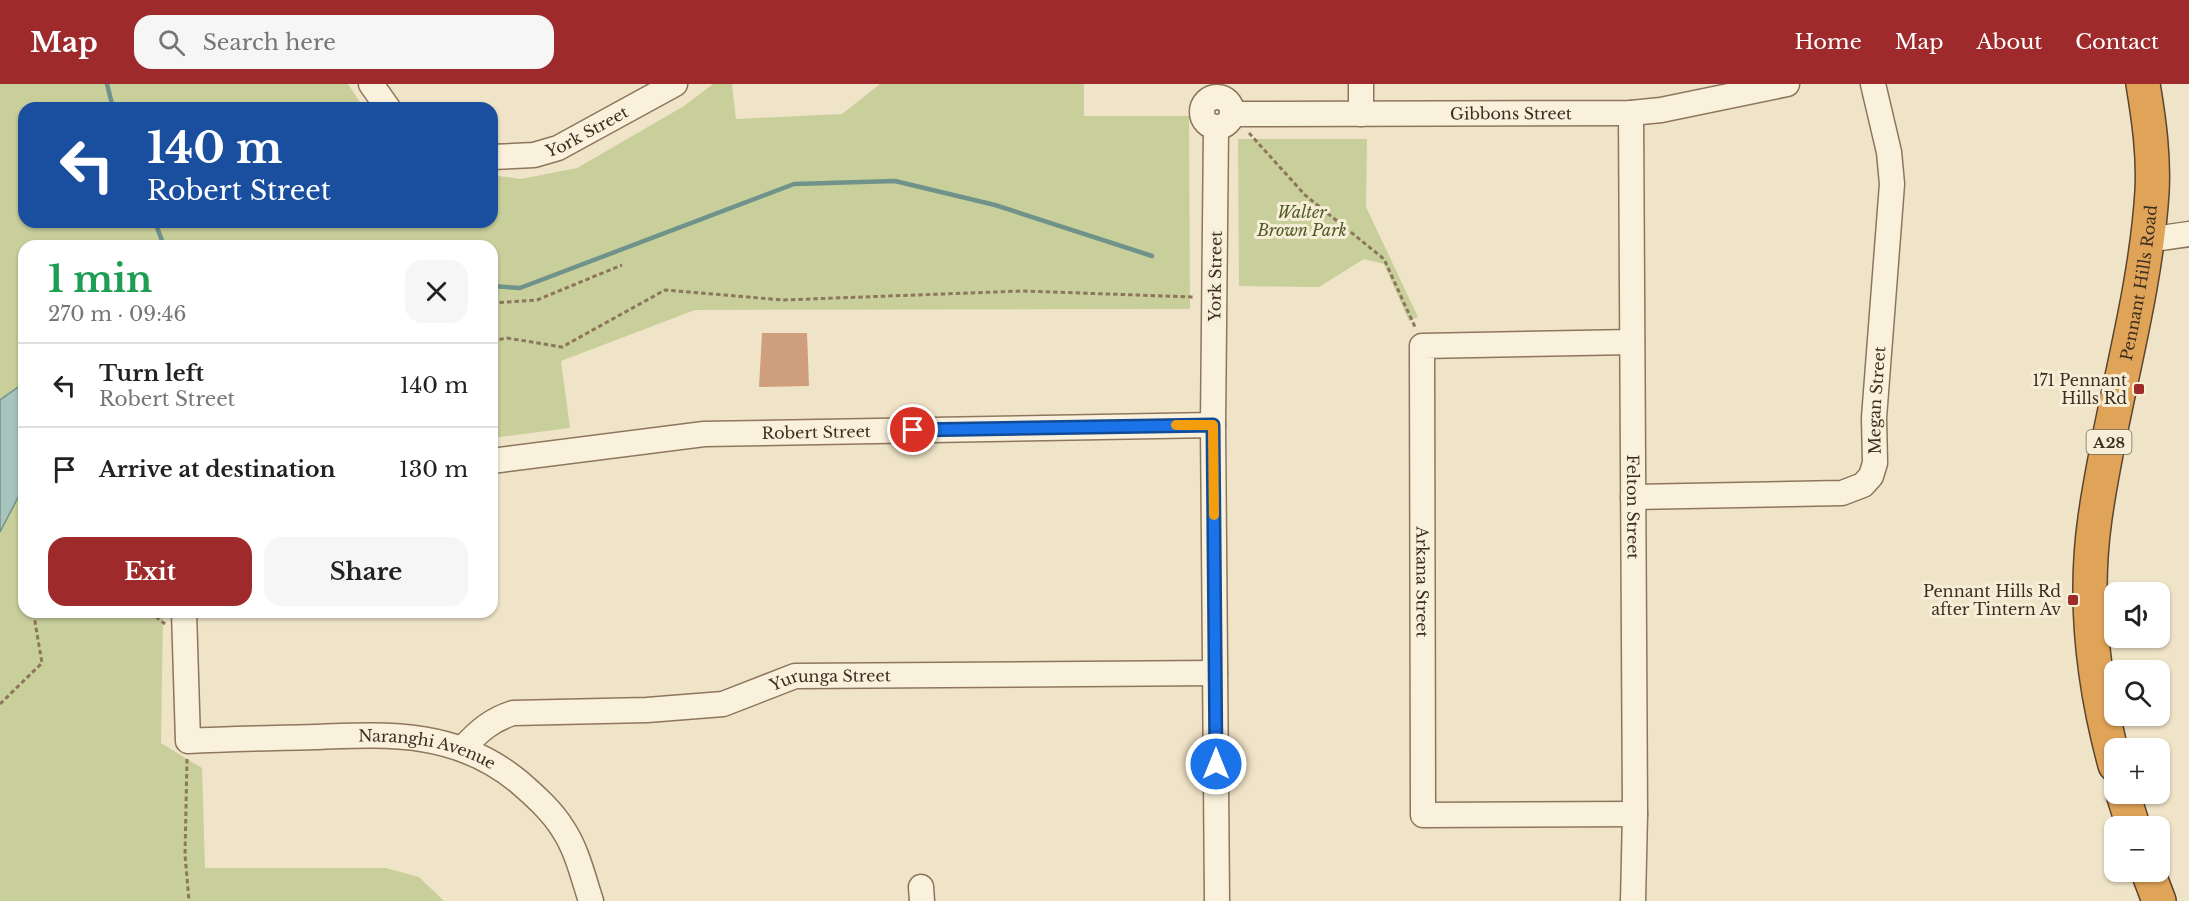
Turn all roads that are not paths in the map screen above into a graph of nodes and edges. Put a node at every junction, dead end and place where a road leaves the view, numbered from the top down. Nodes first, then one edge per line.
1 (371, 84) edge
2 (675, 84) edge
3 (1361, 84) edge
4 (1787, 84) edge
5 (1874, 84) edge
6 (2143, 84) edge
7 (384, 102) edge
8 (1226, 107) edge
9 (1631, 113) junction
10 (1361, 114) junction
11 (498, 157) edge
12 (2189, 234) edge
13 (2147, 240) junction
14 (1632, 342) junction
15 (1213, 425) junction
16 (498, 460) edge
17 (1633, 497) junction
18 (184, 618) edge
19 (1215, 674) junction
20 (2108, 738) edge
21 (463, 748) junction
22 (1635, 814) junction
23 (2152, 882) edge
24 (591, 901) edge
25 (1217, 901) edge
26 (1633, 901) edge
27 (2159, 901) edge

1 - 7 street
2 - 11 street, York Street
3 - 10 street
4 - 9 street, Gibbons Street
5 - 17 street, Megan Street
6 - 13 highway, Pennant Hills Road / A28
8 - 10 street, Gibbons Street
8 - 15 street, York Street
9 - 10 street, Gibbons Street
9 - 14 street, Felton Street
12 - 13 street
13 - 20 highway, Pennant Hills Road / A28
14 - 17 street, Felton Street
14 - 22 street, Arkana Street
15 - 16 street, Robert Street
15 - 19 street, York Street
17 - 22 street, Felton Street
18 - 21 street, Naranghi Avenue
19 - 21 street, Yurunga Street
19 - 25 street, York Street
21 - 24 street, Naranghi Avenue
22 - 26 street, Felton Street
23 - 27 highway

